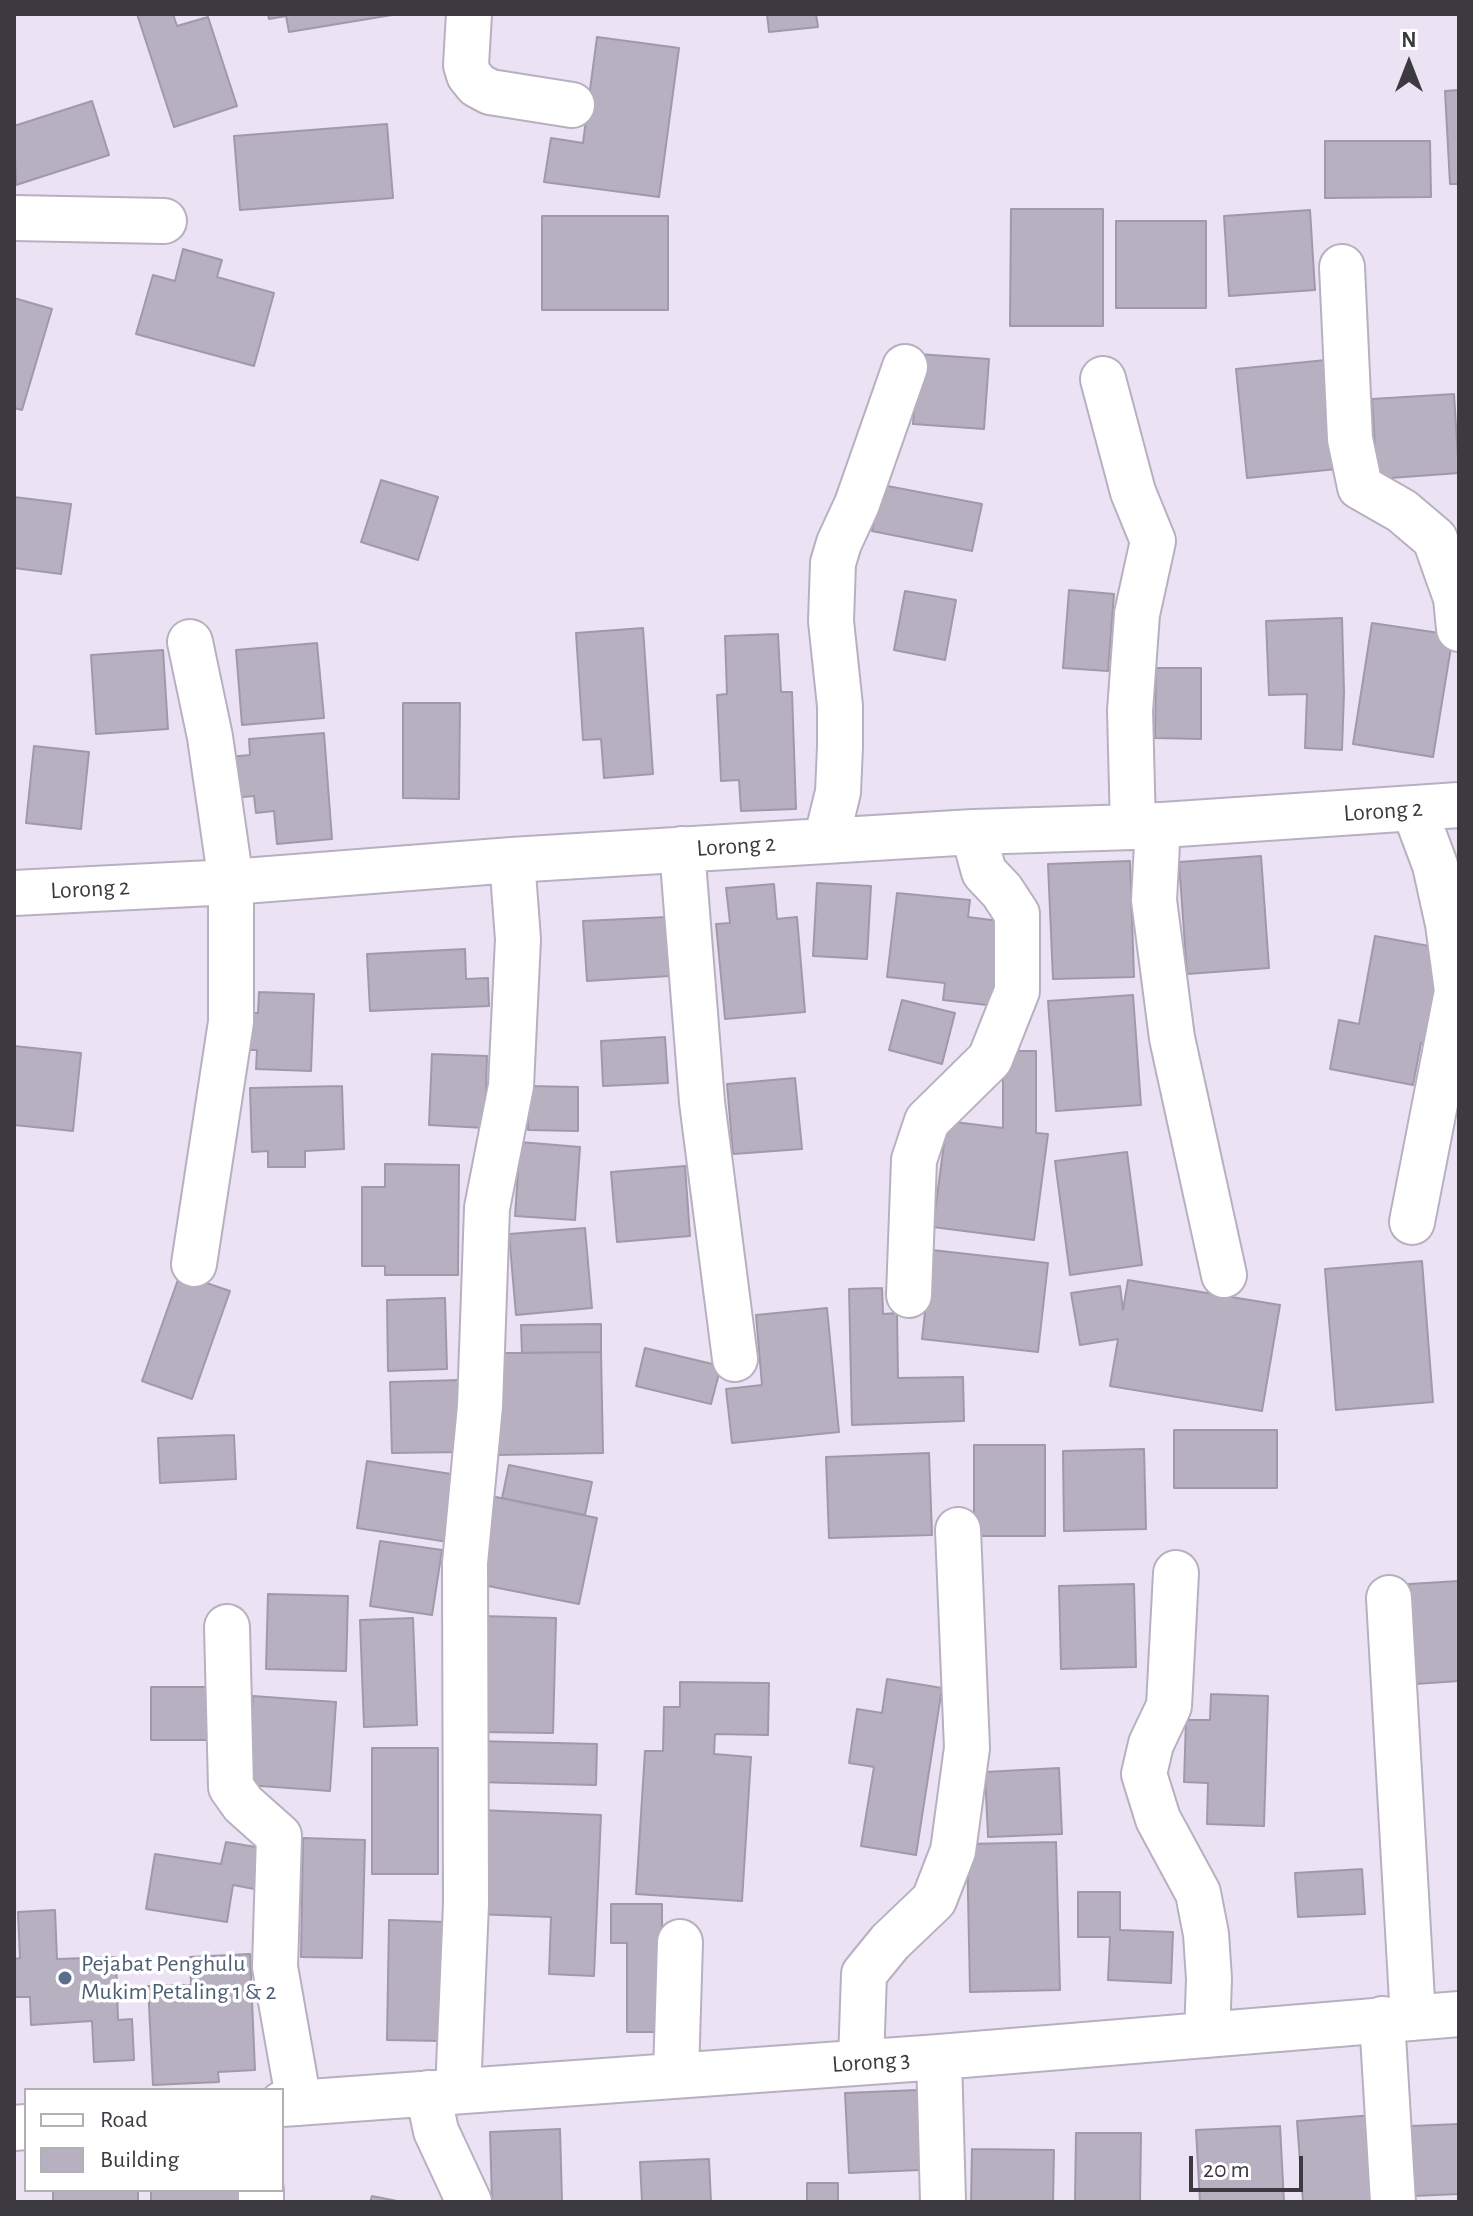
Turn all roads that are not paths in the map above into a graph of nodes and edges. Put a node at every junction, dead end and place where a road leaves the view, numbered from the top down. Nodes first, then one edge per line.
1 (469, 14) edge
2 (572, 105) dead end
3 (14, 218) edge
4 (164, 221) dead end
5 (1342, 267) dead end
6 (905, 367) dead end
7 (1103, 379) dead end
8 (1459, 629) edge
9 (190, 642) dead end
10 (1459, 805) edge
11 (1414, 809) junction
12 (1146, 826) junction
13 (973, 832) junction
14 (826, 841) junction
15 (682, 849) junction
16 (512, 860) junction
17 (231, 882) junction
18 (14, 893) edge
19 (1412, 1222) dead end
20 (194, 1264) dead end
21 (1224, 1275) dead end
22 (909, 1295) dead end
23 (735, 1359) dead end
24 (958, 1530) dead end
25 (1176, 1573) dead end
26 (1389, 1598) dead end
27 (227, 1627) dead end
28 (680, 1942) dead end
29 (1459, 2014) edge
30 (1397, 2018) junction
31 (1207, 2035) junction
32 (939, 2057) junction
33 (861, 2062) junction
34 (676, 2075) junction
35 (443, 2092) junction
36 (290, 2104) edge
37 (469, 2202) edge
38 (943, 2202) edge
39 (1393, 2202) edge

1 - 2 street
3 - 4 street
5 - 8 street
6 - 14 street
7 - 12 street
9 - 17 street
10 - 11 street, Lorong 2
11 - 12 street, Lorong 2
11 - 19 street
12 - 13 street, Lorong 2
12 - 21 street
13 - 14 street, Lorong 2
13 - 22 street
14 - 15 street, Lorong 2
15 - 16 street, Lorong 2
15 - 23 street
16 - 17 street, Lorong 2
16 - 35 street
17 - 18 street, Lorong 2
17 - 20 street
24 - 33 street
25 - 31 street
26 - 30 street
27 - 36 street
28 - 34 street
29 - 30 street, Lorong 3
30 - 31 street, Lorong 3
30 - 39 street
31 - 32 street, Lorong 3
32 - 33 street, Lorong 3
32 - 38 street
33 - 34 street, Lorong 3
34 - 35 street, Lorong 3
35 - 36 street, Lorong 3
35 - 37 street

